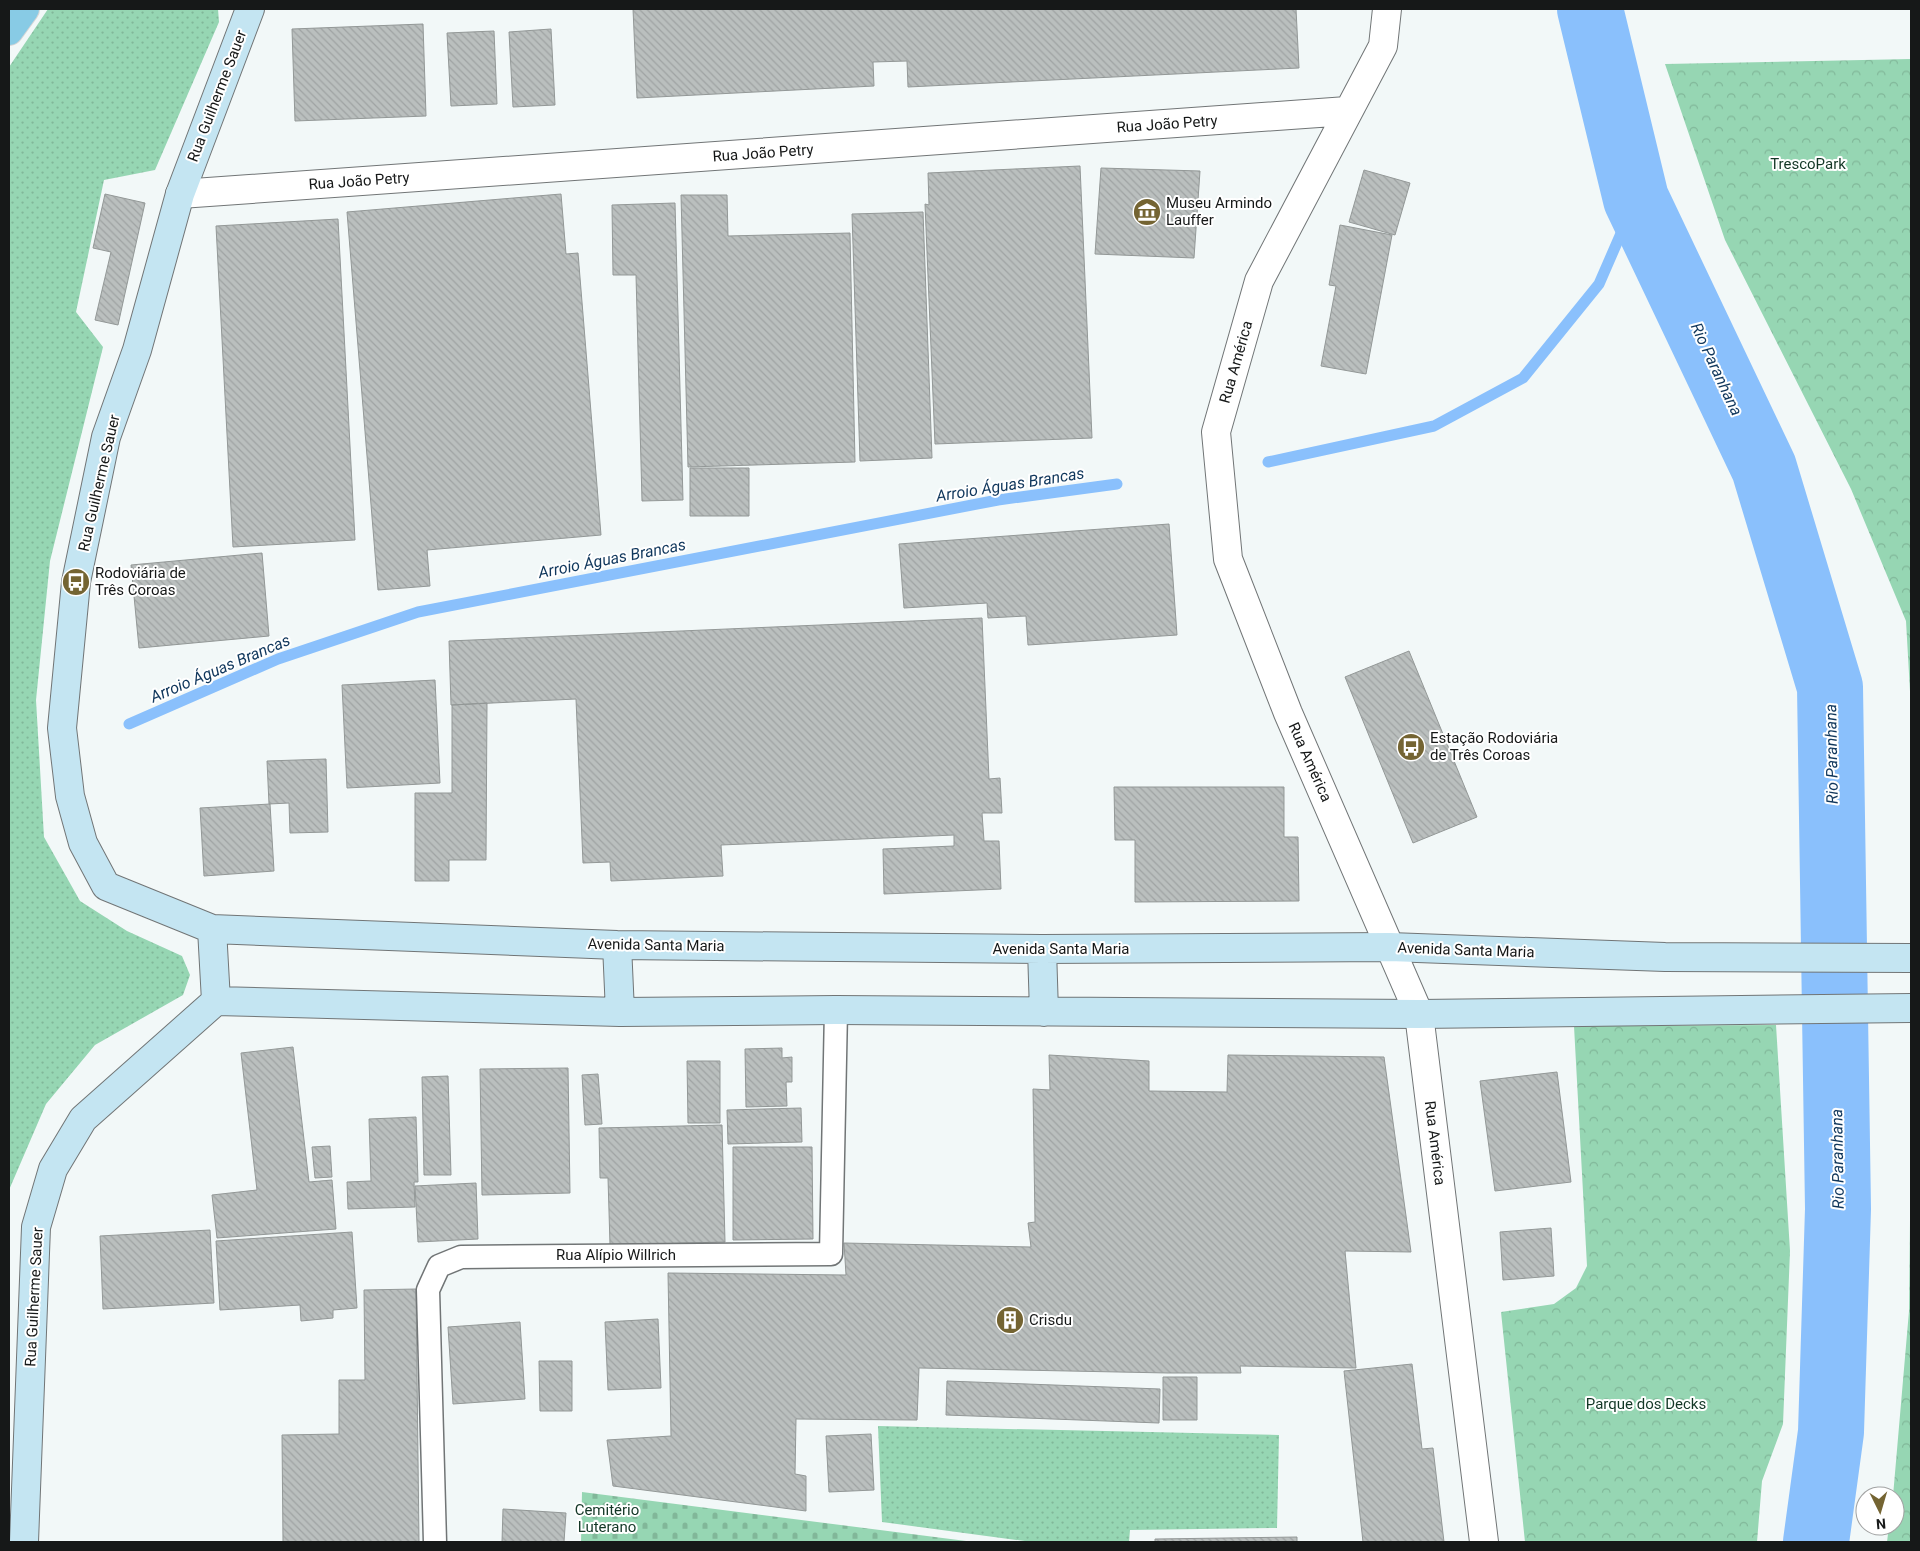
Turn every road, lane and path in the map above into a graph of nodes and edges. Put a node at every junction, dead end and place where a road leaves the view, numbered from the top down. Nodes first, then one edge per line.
1 (25, 9) edge
2 (250, 9) edge
3 (1388, 9) edge
4 (9, 31) edge
5 (1347, 111) junction
6 (180, 194) junction
7 (212, 929) junction
8 (617, 945) junction
9 (1390, 947) junction
10 (1042, 949) junction
11 (1911, 958) edge
12 (216, 1001) junction
13 (1911, 1008) edge
14 (836, 1010) junction
15 (620, 1012) junction
16 (1044, 1012) junction
17 (1419, 1014) junction
18 (24, 1542) edge
19 (435, 1542) edge
20 (1484, 1542) edge

1 - 4 main road
2 - 6 main road, Rua Guilherme Sauer
3 - 5 street, Rua América
5 - 6 street, Rua João Petry
5 - 9 street, Rua América
6 - 7 main road, Rua Guilherme Sauer
7 - 8 main road, Avenida Santa Maria
7 - 12 main road
8 - 10 main road, Avenida Santa Maria
8 - 15 main road
9 - 10 main road, Avenida Santa Maria
9 - 11 main road, Avenida Santa Maria
9 - 17 street, Rua América
10 - 16 main road
12 - 15 main road
12 - 18 main road, Rua Guilherme Sauer
13 - 17 main road
14 - 15 main road
14 - 16 main road
14 - 19 lane, Rua Alípio Willrich
16 - 17 main road
17 - 20 street, Rua América

